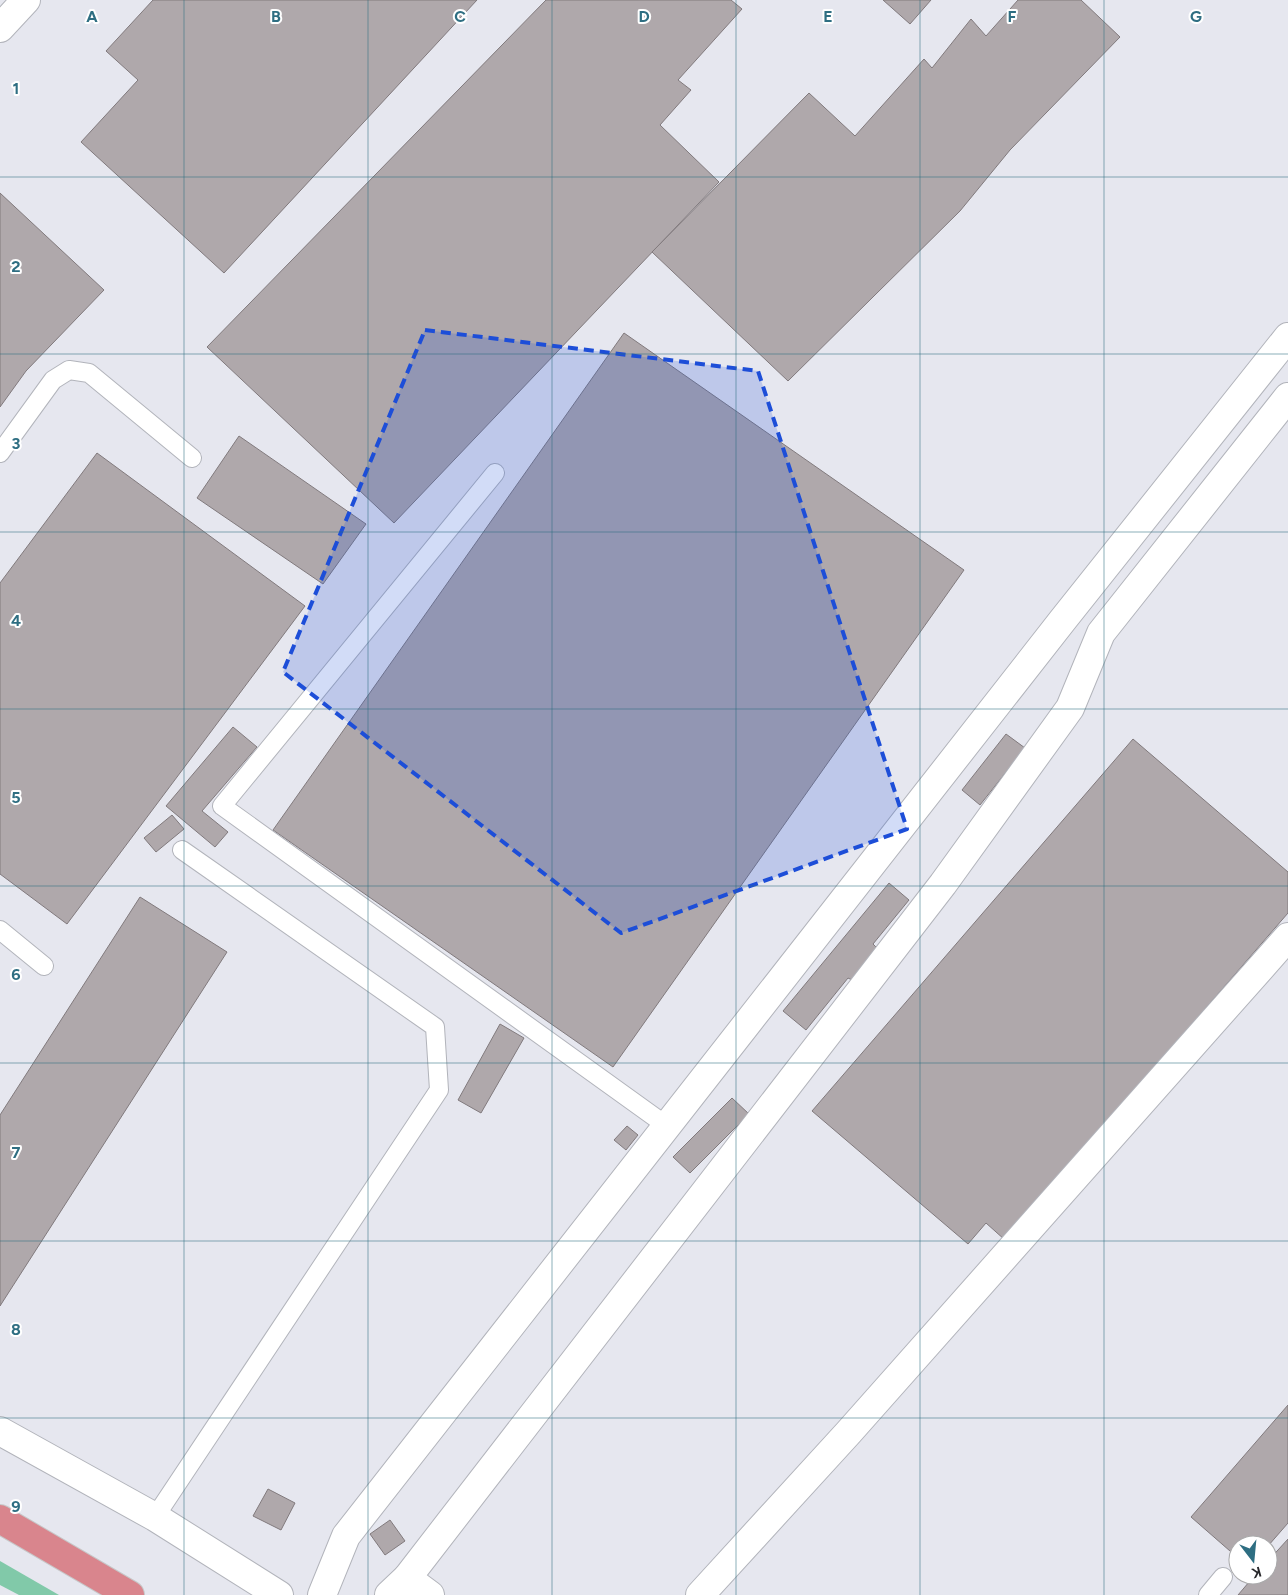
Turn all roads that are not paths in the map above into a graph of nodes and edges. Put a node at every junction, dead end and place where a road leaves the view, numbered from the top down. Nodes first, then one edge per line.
1 (26, 0) edge
2 (0, 28) edge
3 (1288, 337) edge
4 (1288, 397) edge
5 (0, 453) edge
6 (192, 458) dead end
7 (495, 472) dead end
8 (182, 850) dead end
9 (0, 930) edge
10 (1288, 937) edge
11 (44, 966) dead end
12 (667, 1126) junction
13 (0, 1431) edge
14 (155, 1517) junction
15 (0, 1519) edge
16 (1223, 1577) dead end
17 (398, 1586) edge
18 (130, 1595) edge
19 (279, 1595) edge
20 (322, 1595) edge
21 (430, 1595) edge
22 (700, 1595) edge
23 (1208, 1595) edge

1 - 2 street
3 - 12 street
4 - 17 street
5 - 6 lane
7 - 12 lane
8 - 14 lane
9 - 11 lane
10 - 22 street
12 - 20 street
13 - 14 street
14 - 19 street
15 - 18 highway
16 - 23 lane
17 - 21 street

